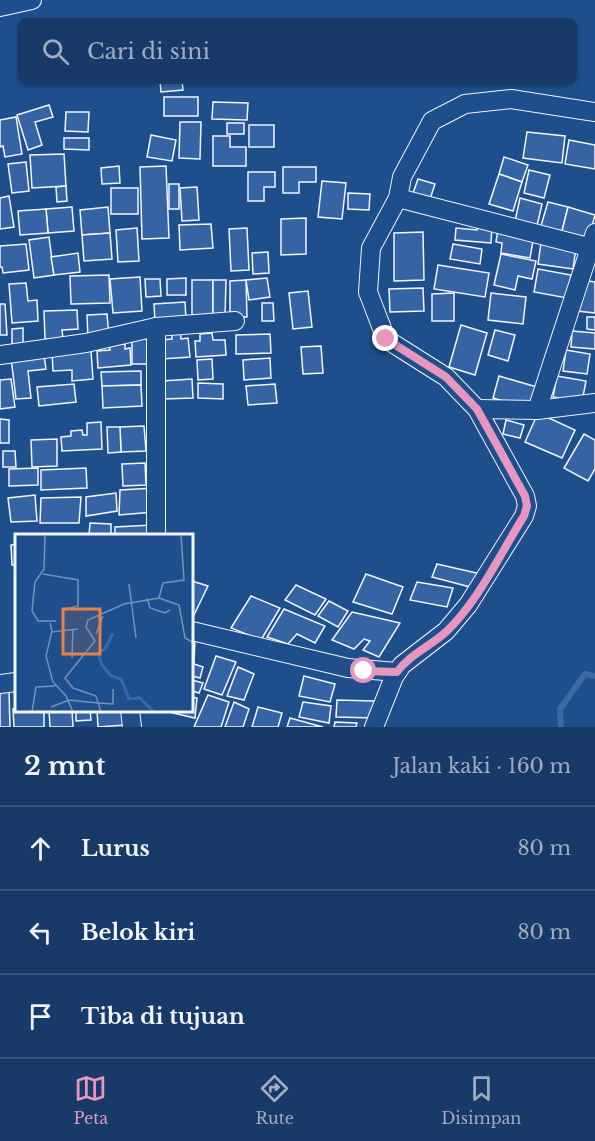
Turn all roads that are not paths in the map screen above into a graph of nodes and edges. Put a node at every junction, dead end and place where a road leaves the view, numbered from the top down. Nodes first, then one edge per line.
1 (32, 0) edge
2 (0, 7) edge
3 (595, 112) edge
4 (398, 198) junction
5 (592, 240) edge
6 (235, 321) dead end
7 (156, 327) junction
8 (0, 355) edge
9 (595, 404) edge
10 (477, 409) junction
11 (537, 410) junction
12 (156, 534) edge
13 (194, 630) edge
14 (397, 672) junction
15 (15, 682) edge
16 (0, 684) edge
17 (130, 712) edge
18 (132, 727) edge
19 (374, 727) edge

1 - 2 street
3 - 4 street
4 - 5 street
4 - 10 street
5 - 11 street
6 - 7 street
7 - 8 street
7 - 12 street
9 - 11 street
10 - 11 street
10 - 14 street
13 - 14 street
14 - 19 street
15 - 16 street
17 - 18 street

